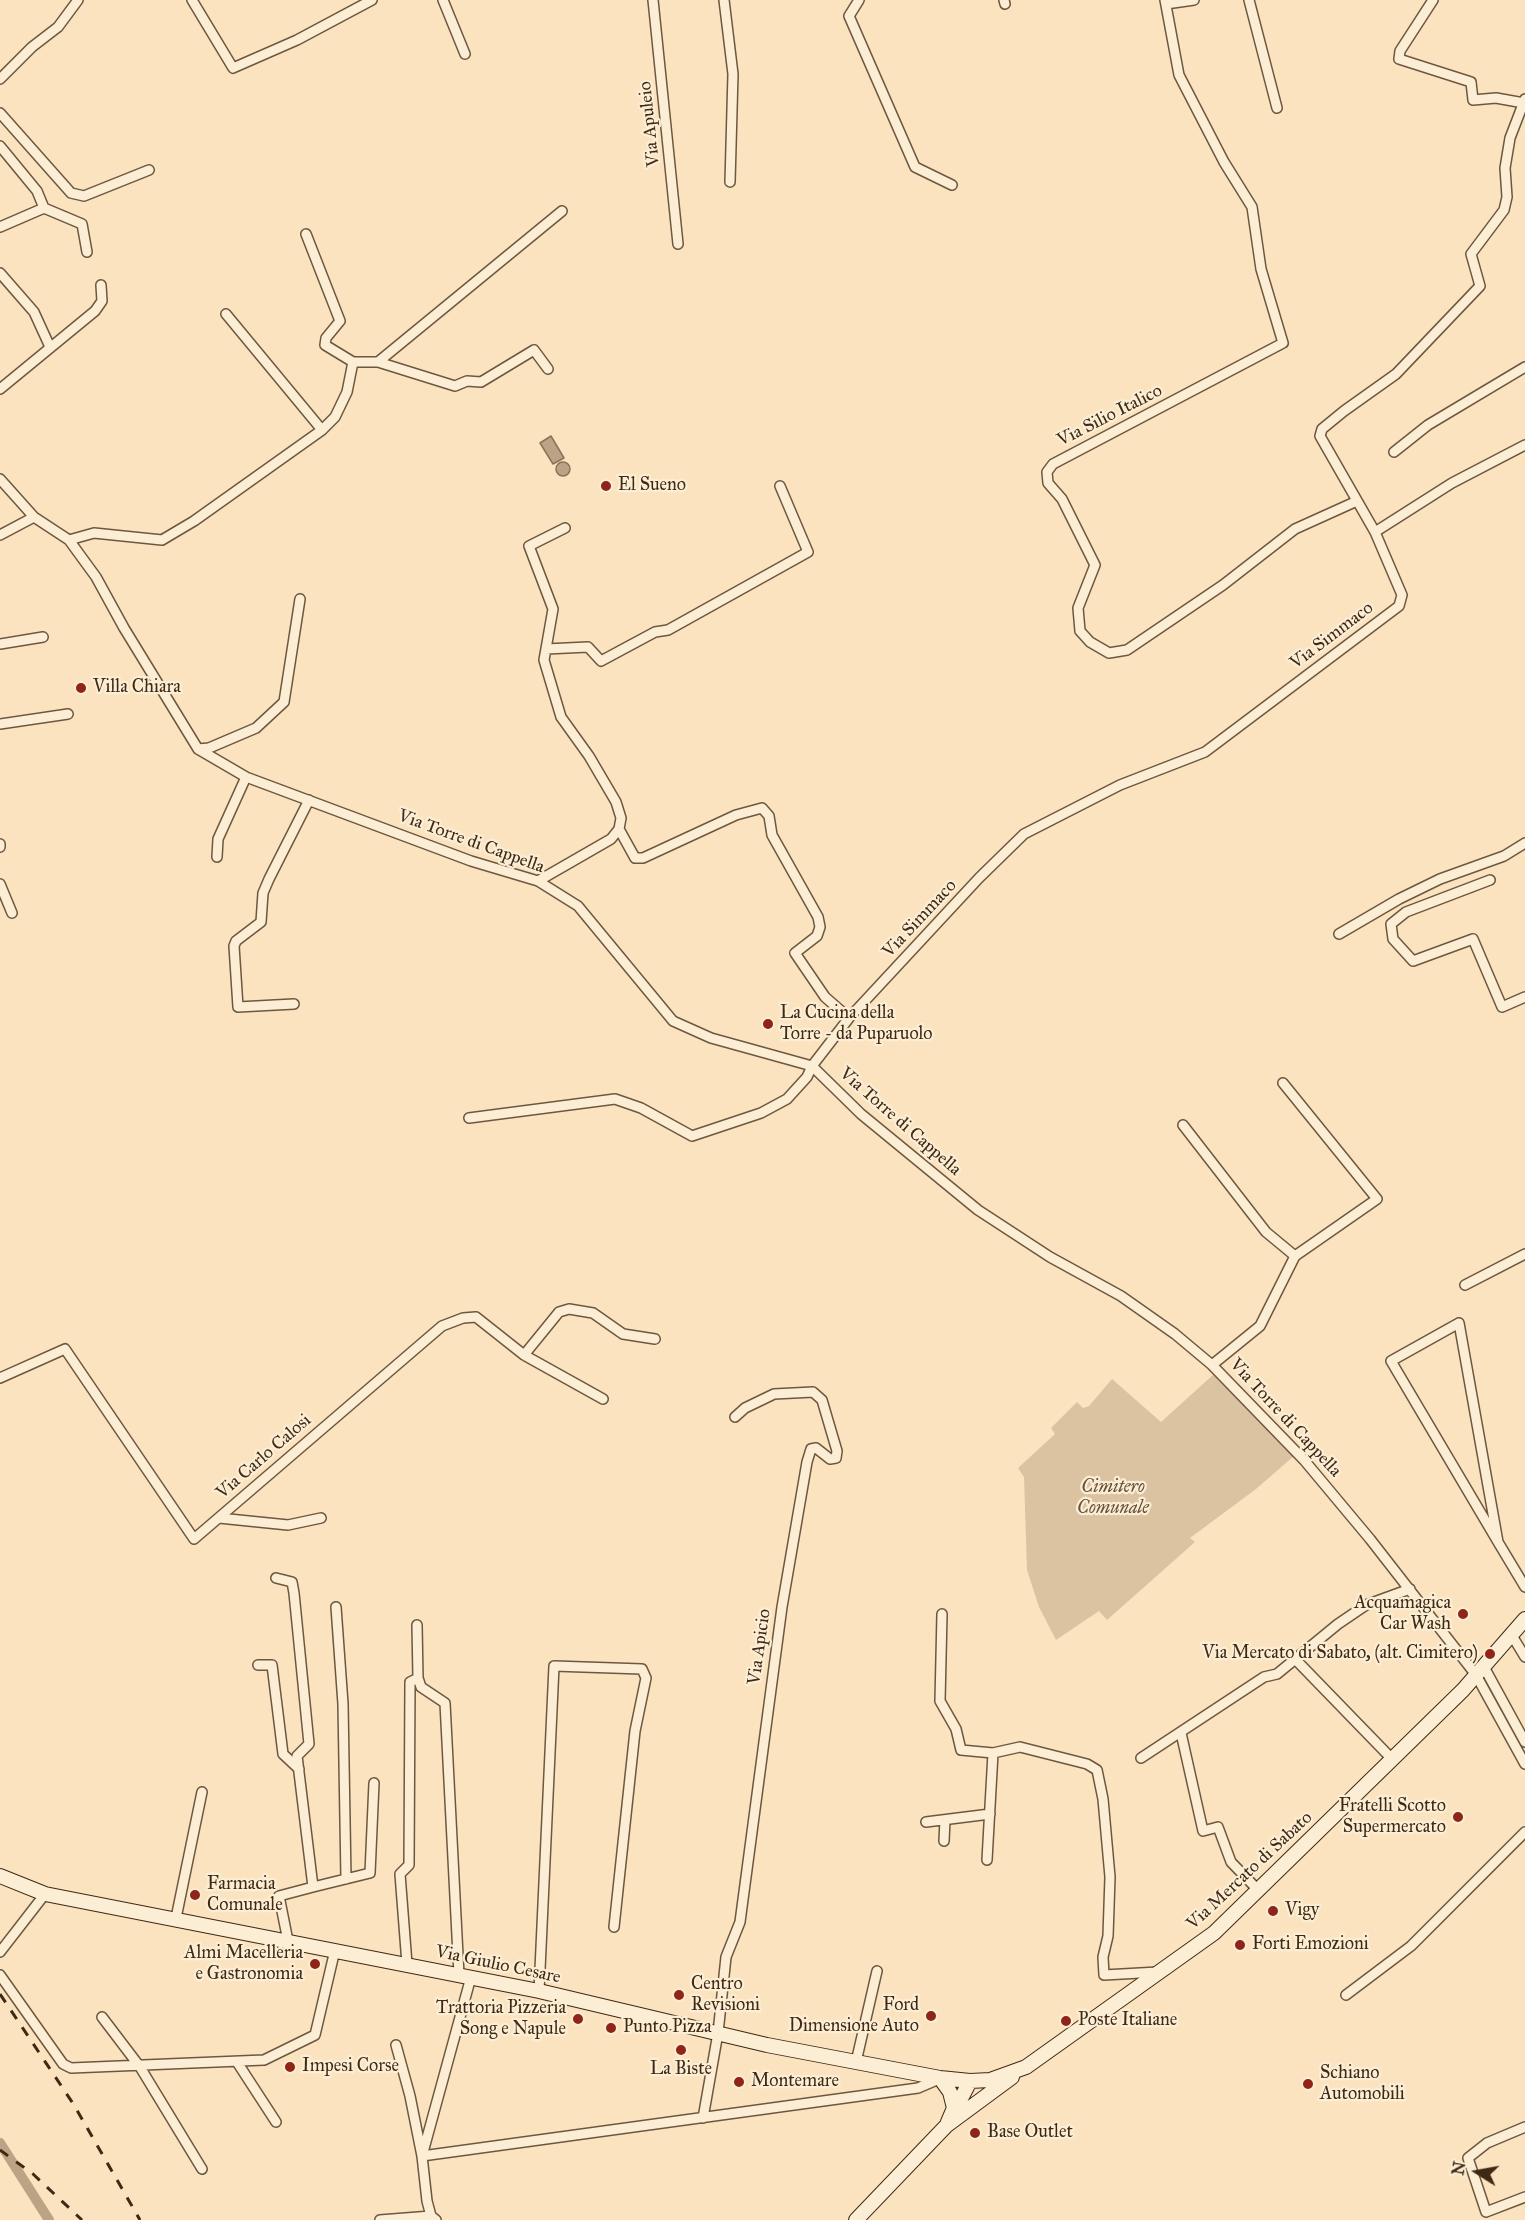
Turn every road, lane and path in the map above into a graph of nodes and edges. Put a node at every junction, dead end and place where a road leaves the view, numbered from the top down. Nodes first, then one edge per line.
1 (78, 0) edge
2 (192, 0) edge
3 (372, 0) edge
4 (443, 0) edge
5 (653, 0) edge
6 (724, 0) edge
7 (859, 0) edge
8 (1194, 0) edge
9 (1249, 0) edge
10 (1432, 0) edge
11 (1166, 2) edge
12 (465, 54) dead end
13 (0, 79) edge
14 (1524, 101) edge
15 (1277, 108) dead end
16 (0, 113) edge
17 (0, 146) edge
18 (149, 170) dead end
19 (730, 182) dead end
20 (952, 185) dead end
21 (44, 208) junction
22 (562, 211) dead end
23 (0, 227) edge
24 (306, 234) dead end
25 (678, 244) dead end
26 (87, 252) dead end
27 (0, 273) edge
28 (101, 285) dead end
29 (226, 314) dead end
30 (50, 347) junction
31 (353, 362) junction
32 (378, 362) junction
33 (1525, 367) edge
34 (548, 369) dead end
35 (0, 389) edge
36 (322, 430) junction
37 (1525, 445) edge
38 (1394, 452) dead end
39 (0, 479) edge
40 (780, 486) dead end
41 (1358, 501) junction
42 (34, 517) junction
43 (565, 528) dead end
44 (1374, 532) junction
45 (0, 535) edge
46 (69, 540) junction
47 (300, 599) dead end
48 (43, 637) dead end
49 (0, 644) edge
50 (546, 649) junction
51 (68, 714) dead end
52 (0, 724) edge
53 (198, 749) junction
54 (246, 777) junction
55 (309, 800) junction
56 (619, 829) junction
57 (1525, 843) edge
58 (217, 857) dead end
59 (1490, 880) dead end
60 (538, 881) junction
61 (0, 884) edge
62 (12, 913) dead end
63 (1339, 934) dead end
64 (1525, 997) edge
65 (294, 1004) dead end
66 (849, 1018) junction
67 (812, 1066) junction
68 (1283, 1083) dead end
69 (469, 1118) dead end
70 (1183, 1125) dead end
71 (1525, 1254) edge
72 (1294, 1256) junction
73 (1465, 1286) dead end
74 (655, 1339) dead end
75 (524, 1355) junction
76 (1212, 1365) junction
77 (0, 1378) edge
78 (603, 1399) dead end
79 (735, 1417) dead end
80 (219, 1518) junction
81 (321, 1518) dead end
82 (1498, 1542) junction
83 (276, 1578) dead end
84 (1525, 1587) edge
85 (1410, 1589) junction
86 (336, 1607) dead end
87 (942, 1614) dead end
88 (1525, 1619) edge
89 (417, 1626) dead end
90 (1511, 1634) junction
91 (1525, 1657) edge
92 (1296, 1660) junction
93 (258, 1665) dead end
94 (1480, 1671) junction
95 (418, 1678) junction
96 (1181, 1733) junction
97 (1525, 1742) edge
98 (993, 1753) junction
99 (1141, 1758) dead end
100 (1393, 1760) junction
101 (1525, 1764) edge
102 (299, 1769) junction
103 (374, 1783) dead end
104 (202, 1792) dead end
105 (990, 1814) junction
106 (945, 1820) junction
107 (926, 1822) dead end
108 (1525, 1832) edge
109 (944, 1841) dead end
110 (987, 1860) dead end
111 (0, 1876) edge
112 (346, 1879) junction
113 (314, 1887) junction
114 (1258, 1890) junction
115 (45, 1894) junction
116 (176, 1918) junction
117 (614, 1927) dead end
118 (288, 1941) junction
119 (335, 1950) junction
120 (0, 1952) edge
121 (407, 1964) junction
122 (877, 1971) dead end
123 (1160, 1971) junction
124 (0, 1975) edge
125 (465, 1976) junction
126 (539, 1991) junction
127 (1346, 1995) dead end
128 (102, 2017) dead end
129 (718, 2033) junction
130 (396, 2045) dead end
131 (237, 2062) junction
132 (856, 2062) junction
133 (140, 2067) junction
134 (1026, 2067) junction
135 (940, 2078) junction
136 (990, 2080) joint
137 (970, 2081) junction
138 (968, 2108) junction
139 (703, 2118) junction
140 (276, 2122) dead end
141 (947, 2125) junction
142 (1525, 2127) edge
143 (422, 2156) junction
144 (202, 2169) dead end
145 (1525, 2197) edge
146 (433, 2218) edge
147 (380, 2220) edge
148 (856, 2220) edge

1 - 13 street
2 - 3 street
4 - 12 street
5 - 25 street, Via Apuleio
6 - 19 street
7 - 20 street
8 - 11 street
9 - 15 street
10 - 14 street
11 - 41 street, Via Silio Italico
14 - 41 street, Via Simmaco
16 - 18 street
17 - 21 street
21 - 23 street
21 - 26 street
22 - 32 street
24 - 31 street
27 - 30 street
28 - 30 street
29 - 36 street
30 - 35 street
31 - 32 street
31 - 36 street
32 - 34 street
33 - 38 street
36 - 46 street
37 - 44 street
39 - 42 street, Via Torre di Cappella
40 - 50 street
41 - 44 street, Via Simmaco
42 - 45 street
42 - 46 street, Via Torre di Cappella
43 - 50 street
44 - 66 street, Via Simmaco
46 - 53 street, Via Torre di Cappella
47 - 53 street
48 - 49 street
50 - 56 street
51 - 52 street
53 - 54 street, Via Torre di Cappella
54 - 55 street, Via Torre di Cappella
54 - 58 street
55 - 60 street, Via Torre di Cappella
55 - 65 street
56 - 60 street
56 - 66 street
57 - 63 street
59 - 64 street
60 - 67 street, Via Torre di Cappella
61 - 62 street
66 - 67 street, Via Simmaco
67 - 69 street, Via Simmaco
67 - 76 street, Via Torre di Cappella
68 - 72 street
70 - 72 street
71 - 73 street
72 - 76 street
74 - 75 street
75 - 78 street, Via Carlo Calosi
75 - 80 street, Via Carlo Calosi
76 - 85 street, Via Torre di Cappella
77 - 80 street, Via Carlo Calosi
79 - 129 street, Via Apicio
80 - 81 street
82 - 82 street
82 - 84 street
83 - 102 street
85 - 92 street
85 - 94 street, Via Torre di Cappella
86 - 112 street
87 - 98 street
88 - 90 street, Via Mercato di Sabato
89 - 95 street
90 - 91 street
90 - 94 street, Via Mercato di Sabato
92 - 96 street
92 - 100 street
93 - 102 street
94 - 97 street
94 - 100 street, Via Mercato di Sabato
94 - 101 street
95 - 121 street
95 - 125 street
96 - 99 street
96 - 114 street
98 - 105 street
98 - 123 street
100 - 114 street, Via Mercato di Sabato
102 - 113 street
103 - 112 street
104 - 116 street
105 - 106 street
105 - 110 street
106 - 107 street
106 - 109 street
108 - 127 street
111 - 115 street, Via Giulio Cesare
112 - 113 street
113 - 118 street
114 - 123 street, Via Mercato di Sabato
115 - 116 street, Via Giulio Cesare
115 - 120 street
116 - 118 street, Via Giulio Cesare
117 - 126 street
118 - 119 street, Via Giulio Cesare
119 - 121 street, Via Giulio Cesare
119 - 131 street
121 - 125 street, Via Giulio Cesare
122 - 132 street
123 - 134 street, Via Mercato di Sabato
124 - 133 street
125 - 126 street, Via Giulio Cesare
125 - 143 street
126 - 129 street, Via Giulio Cesare
128 - 133 street
129 - 132 street, Via Giulio Cesare
129 - 139 street
130 - 143 street
131 - 133 street
131 - 140 street
132 - 135 street, Via Giulio Cesare
133 - 144 street
134 - 136 street, Via Mercato di Sabato
134 - 138 street
135 - 137 street, Via Giulio Cesare
135 - 139 street
135 - 141 street
136 - 137 street, Via Giulio Cesare
137 - 138 street
137 - 141 street
138 - 141 street
139 - 143 street
141 - 148 street
142 - 145 street
143 - 146 street
146 - 147 street

